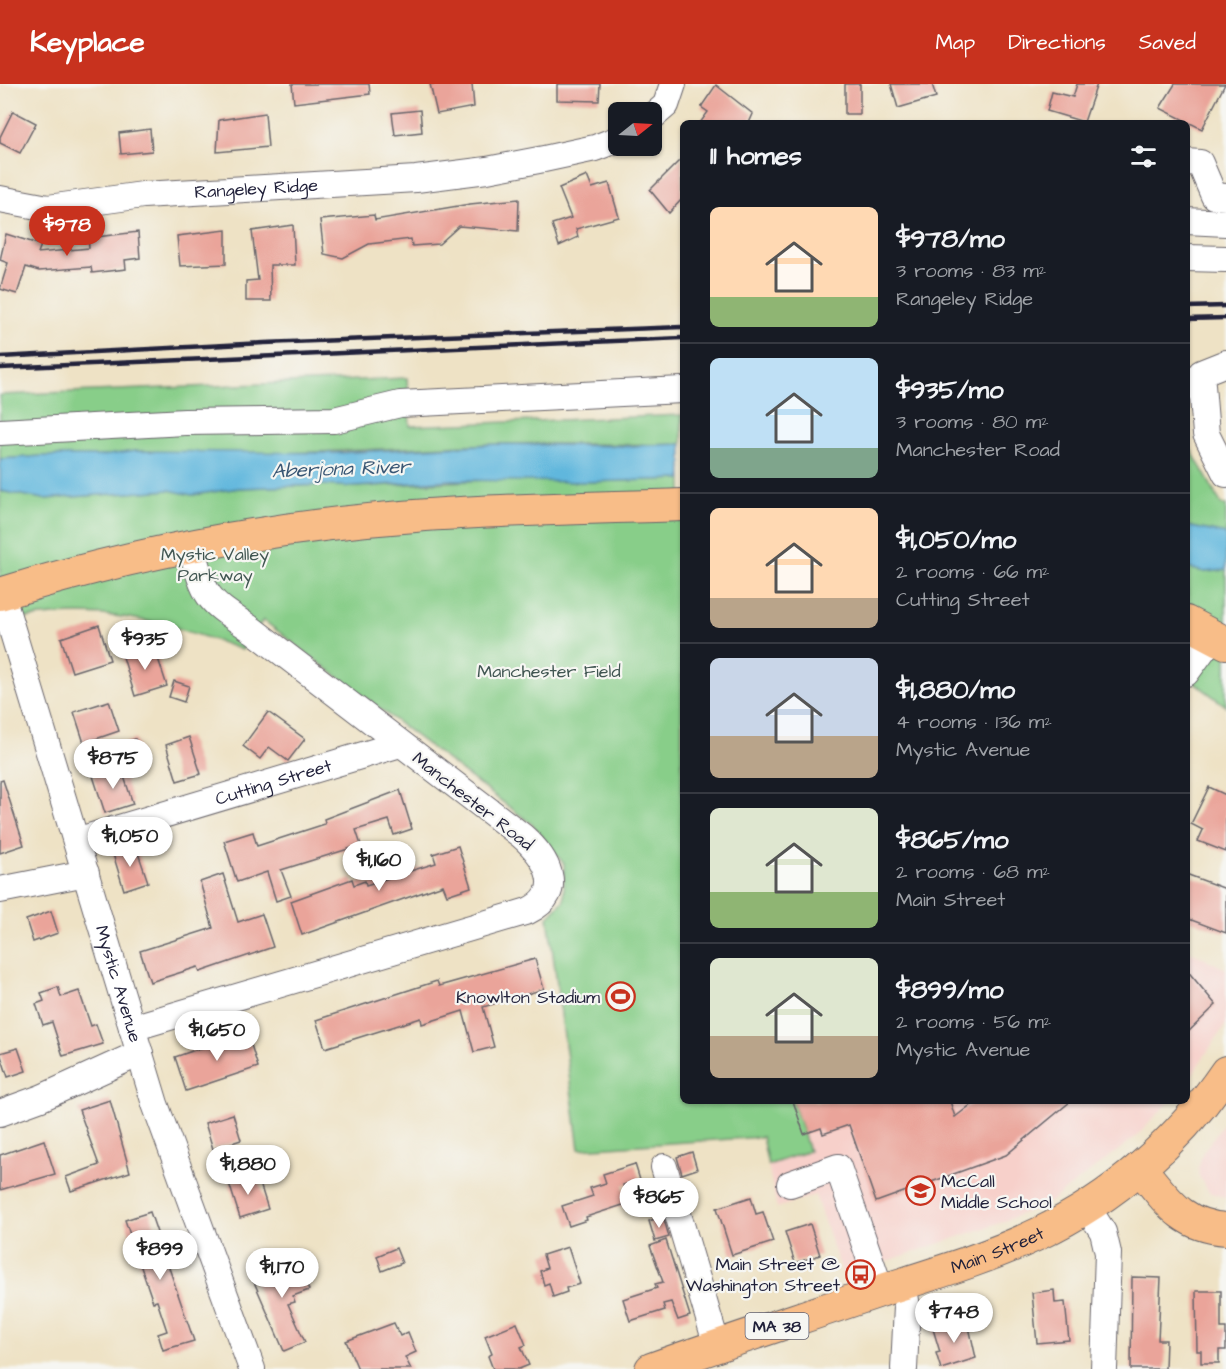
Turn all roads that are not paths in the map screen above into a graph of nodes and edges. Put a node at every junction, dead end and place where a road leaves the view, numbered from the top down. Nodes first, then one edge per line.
1 (673, 84) edge
2 (662, 108) edge
3 (608, 143) edge
4 (1190, 162) edge
5 (1226, 197) edge
6 (0, 199) edge
7 (1190, 221) edge
8 (1226, 223) edge
9 (1190, 258) edge
10 (1226, 259) edge
11 (1226, 363) edge
12 (1194, 376) edge
13 (680, 390) edge
14 (0, 432) edge
15 (1217, 441) edge
16 (1226, 474) edge
17 (680, 505) edge
18 (191, 547) junction
19 (1, 593) edge
20 (1208, 634) edge
21 (1190, 666) edge
22 (400, 744) junction
23 (76, 841) junction
24 (86, 873) junction
25 (0, 890) edge
26 (132, 1028) junction
27 (140, 1053) junction
28 (1226, 1072) edge
29 (0, 1113) edge
30 (664, 1167) dead end
31 (1140, 1168) junction
32 (790, 1184) dead end
33 (1086, 1207) junction
34 (1226, 1230) edge
35 (892, 1287) junction
36 (717, 1346) junction
37 (252, 1369) edge
38 (651, 1369) edge
39 (904, 1369) edge
40 (1104, 1369) edge

1 - 2 street
3 - 6 street, Rangeley Ridge
4 - 5 street
7 - 8 street
9 - 10 street
11 - 12 street
12 - 15 street
13 - 14 street
15 - 16 street
17 - 18 main road
18 - 19 main road
18 - 22 street, Manchester Road
19 - 23 street, Mystic Avenue
20 - 21 street
22 - 23 street, Cutting Street
22 - 26 street, Manchester Road
23 - 24 street, Mystic Avenue
24 - 25 street
24 - 26 street, Mystic Avenue
26 - 27 street, Mystic Avenue
27 - 29 street
27 - 37 street, Mystic Avenue
28 - 31 main road, Main Street
30 - 36 street
31 - 33 main road, Main Street / MA 38
31 - 34 main road
32 - 35 street
33 - 35 main road, Main Street / MA 38
33 - 40 street
35 - 36 main road, Main Street / MA 38
35 - 39 street
36 - 38 main road, Main Street / MA 38

